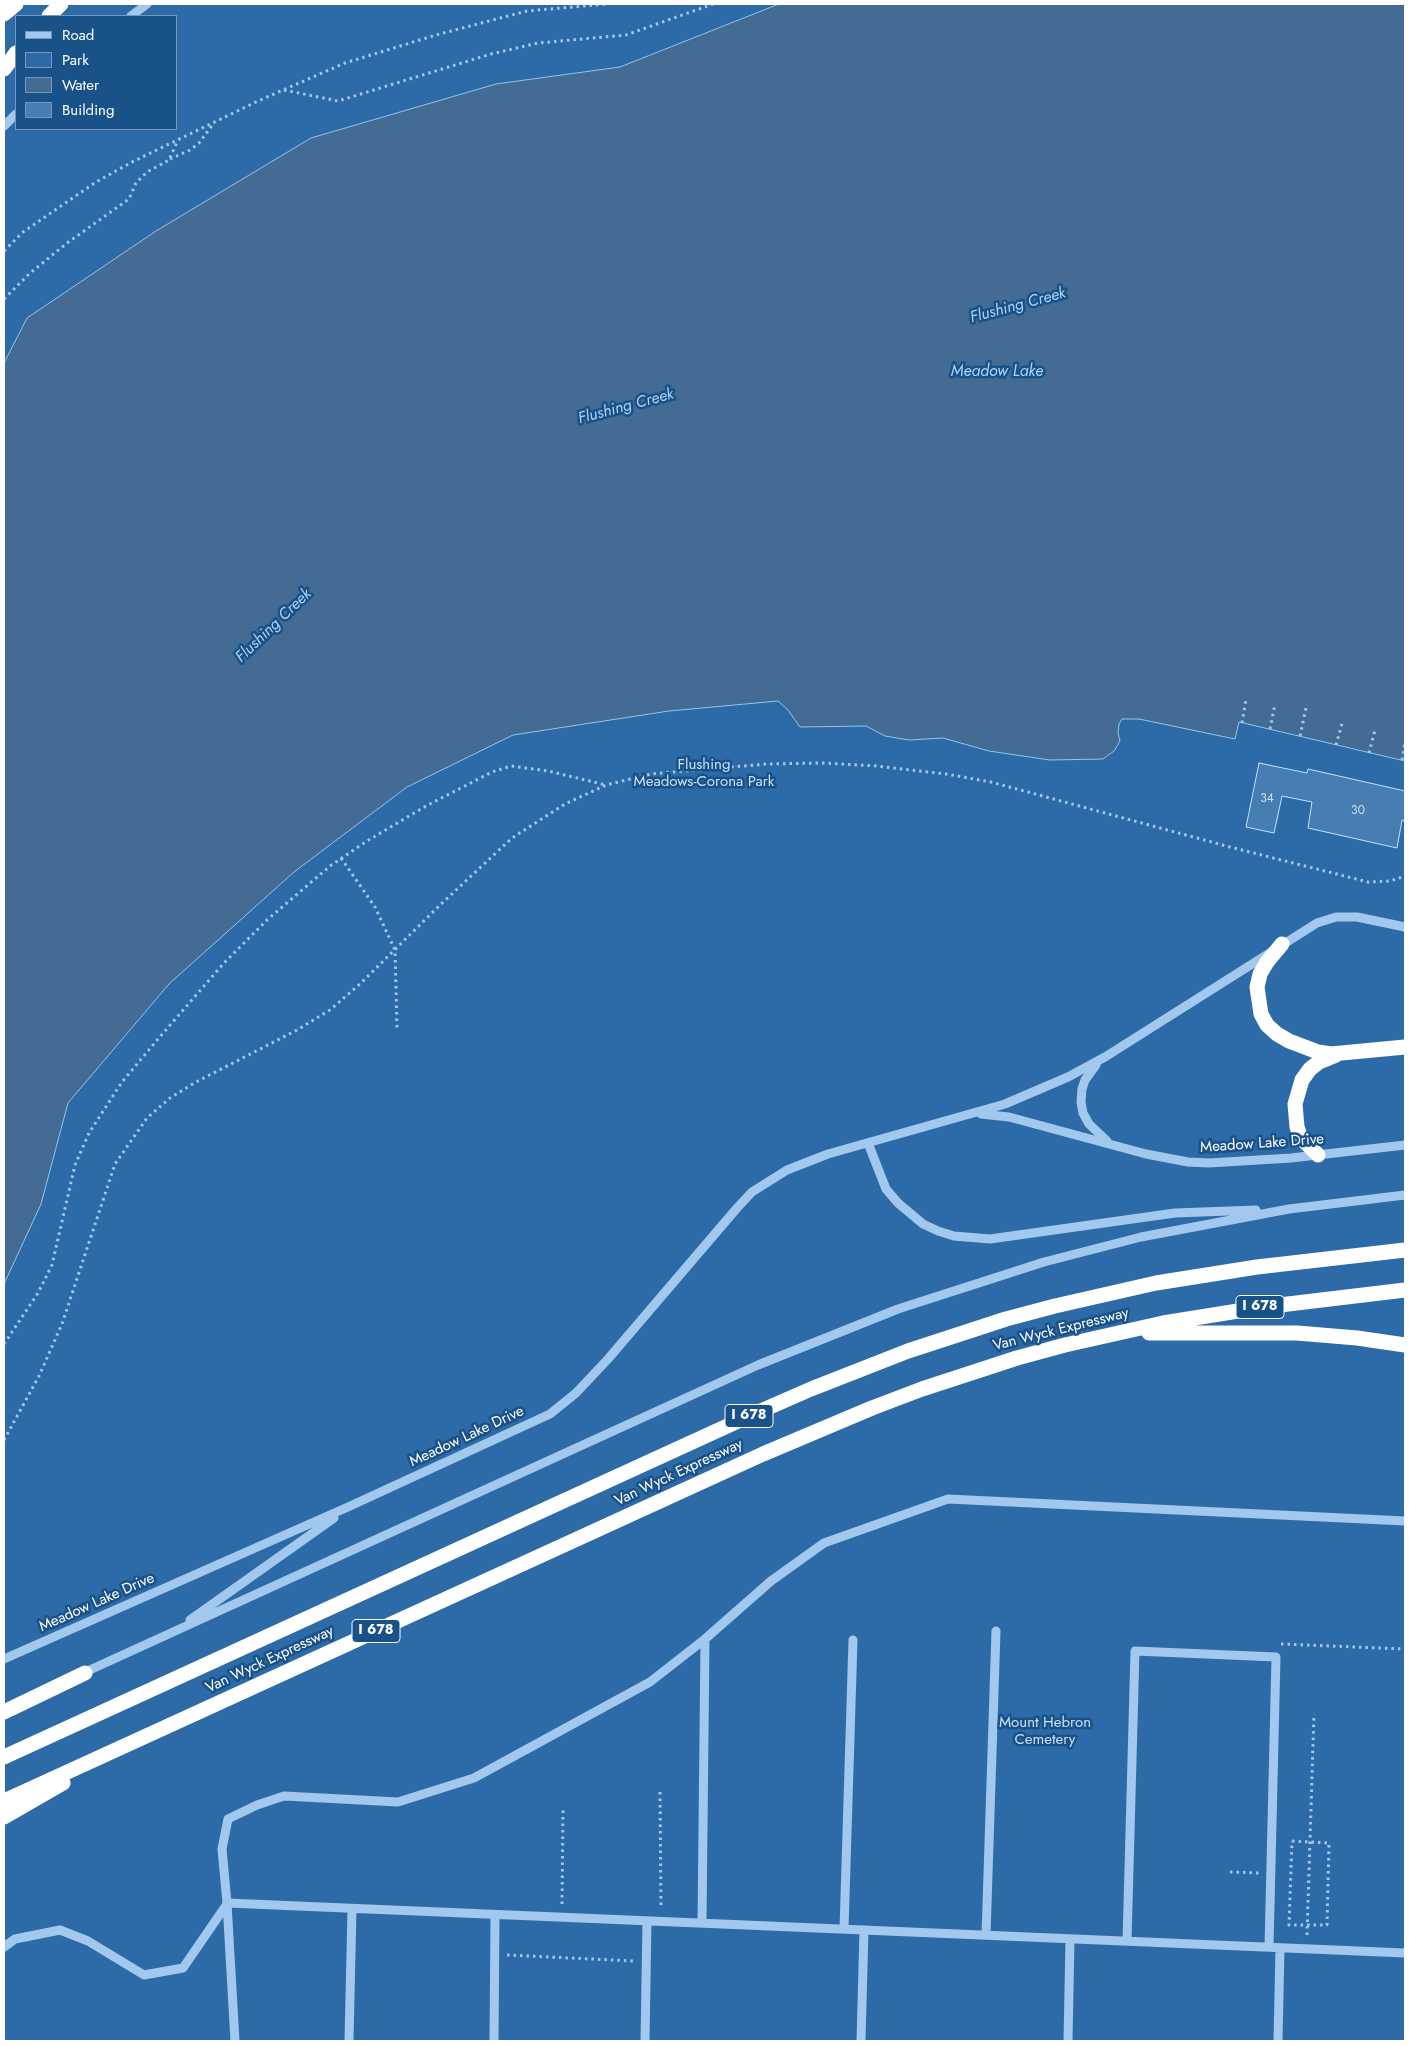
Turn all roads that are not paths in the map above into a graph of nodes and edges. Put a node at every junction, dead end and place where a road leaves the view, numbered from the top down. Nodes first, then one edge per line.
1 (16, 4) edge
2 (61, 4) edge
3 (147, 4) edge
4 (4, 14) edge
5 (50, 15) edge
6 (132, 15) edge
7 (15, 54) edge
8 (4, 69) edge
9 (15, 115) edge
10 (4, 126) edge
11 (1405, 927) edge
12 (1282, 944) junction
13 (1405, 1046) edge
14 (1345, 1053) junction
15 (1106, 1057) junction
16 (975, 1113) junction
17 (868, 1143) junction
18 (1116, 1145) junction
19 (1405, 1145) edge
20 (1318, 1154) junction
21 (1405, 1195) edge
22 (1289, 1209) junction
23 (1405, 1250) edge
24 (1405, 1290) edge
25 (1115, 1333) junction
26 (1405, 1345) edge
27 (348, 1507) junction
28 (1405, 1521) edge
29 (996, 1631) dead end
30 (164, 1637) junction
31 (705, 1639) junction
32 (853, 1640) dead end
33 (4, 1659) edge
34 (84, 1673) junction
35 (4, 1705) edge
36 (4, 1712) edge
37 (146, 1736) junction
38 (4, 1757) edge
39 (4, 1801) edge
40 (4, 1817) edge
41 (227, 1904) junction
42 (352, 1908) junction
43 (495, 1915) junction
44 (647, 1921) junction
45 (702, 1924) junction
46 (844, 1930) junction
47 (864, 1930) junction
48 (986, 1936) junction
49 (1070, 1939) junction
50 (1127, 1941) junction
51 (4, 1947) edge
52 (1269, 1947) junction
53 (1280, 1948) junction
54 (1405, 1953) edge
55 (234, 2041) edge
56 (349, 2041) edge
57 (494, 2041) edge
58 (645, 2041) edge
59 (861, 2041) edge
60 (1068, 2041) edge
61 (1278, 2041) edge

1 - 4 highway
2 - 5 highway
3 - 6 street
7 - 8 highway
9 - 10 street
11 - 12 street
12 - 14 highway
12 - 15 street
13 - 14 highway
14 - 20 highway
15 - 16 street, Meadow Lake Drive
15 - 18 street
16 - 17 street, Meadow Lake Drive
16 - 18 street, Meadow Lake Drive
17 - 22 street
17 - 27 street, Meadow Lake Drive
18 - 20 street, Meadow Lake Drive
19 - 20 street, Meadow Lake Drive
21 - 22 street
22 - 30 street
23 - 38 highway, Van Wyck Expressway / I 678
24 - 25 highway, Van Wyck Expressway / I 678
25 - 26 highway
25 - 37 highway, Van Wyck Expressway / I 678
27 - 30 street
27 - 33 street, Meadow Lake Drive
28 - 31 street
29 - 48 street
30 - 34 street
31 - 41 street
31 - 45 street
32 - 46 street
34 - 35 street
34 - 36 highway
37 - 39 highway, Van Wyck Expressway / I 678
37 - 40 highway
41 - 42 street
41 - 51 street
41 - 55 street
42 - 43 street
42 - 56 street
43 - 44 street
43 - 57 street
44 - 45 street
44 - 58 street
45 - 46 street
46 - 47 street
47 - 48 street
47 - 59 street
48 - 49 street
49 - 50 street
49 - 60 street
50 - 52 street
50 - 52 street
52 - 53 street
53 - 54 street
53 - 61 street

